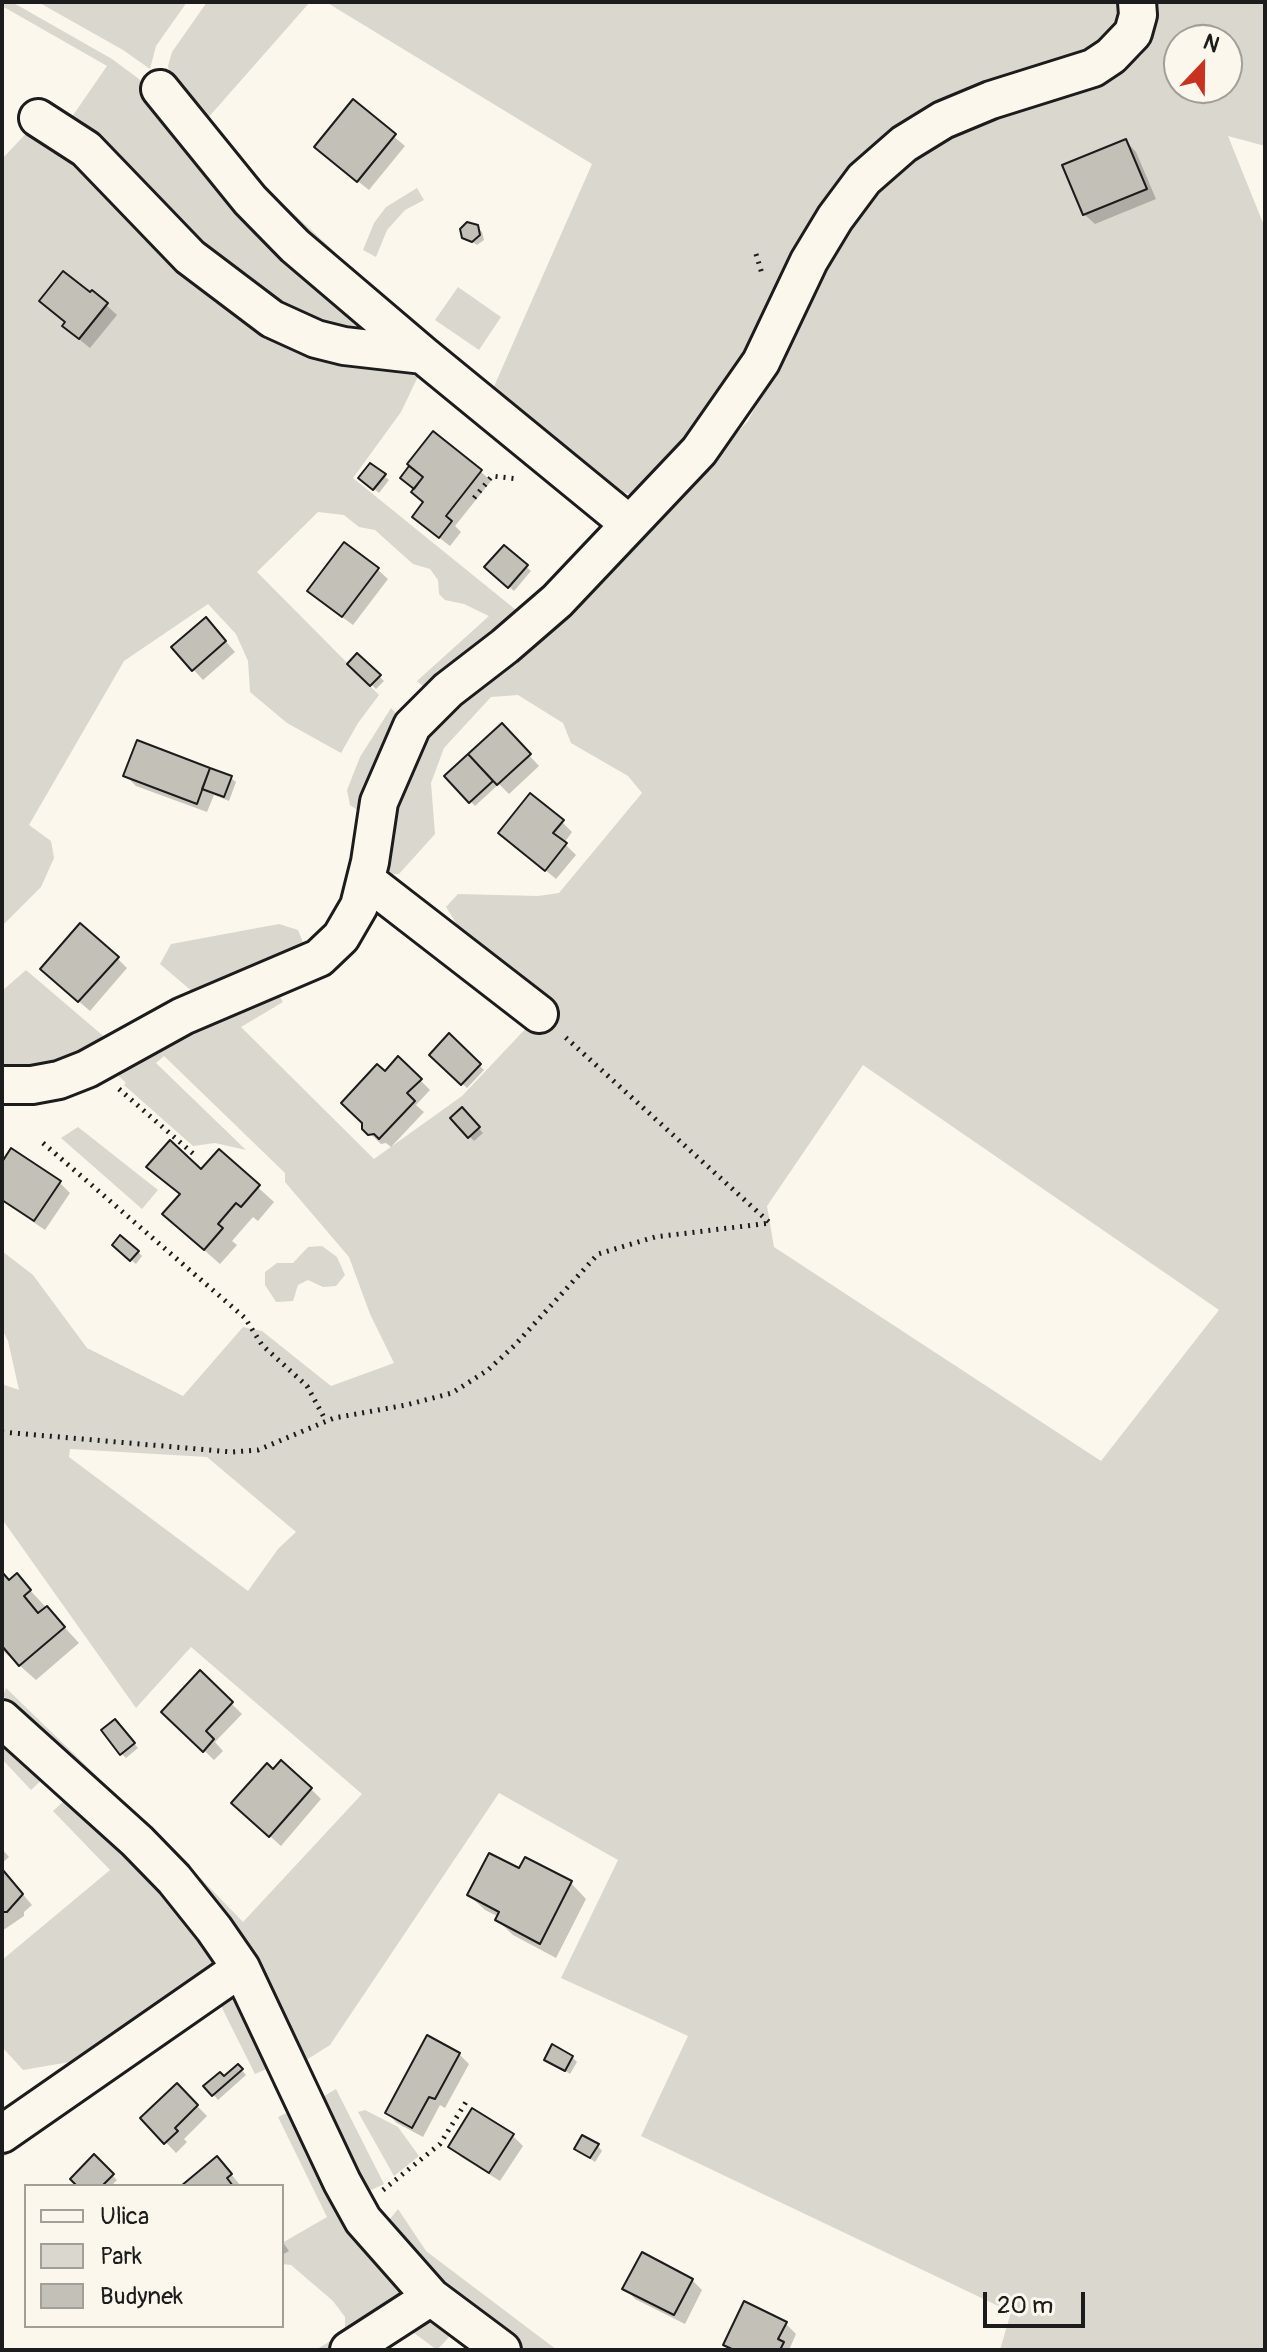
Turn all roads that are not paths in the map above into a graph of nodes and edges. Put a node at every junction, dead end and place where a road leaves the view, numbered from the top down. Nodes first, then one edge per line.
1 (1137, 2) edge
2 (160, 89) dead end
3 (38, 118) dead end
4 (423, 355) junction
5 (628, 523) junction
6 (366, 880) junction
7 (539, 1014) road end
8 (2, 1085) edge
9 (2, 1719) edge
10 (241, 1968) junction
11 (2, 2134) edge
12 (431, 2297) junction
13 (349, 2350) edge
14 (502, 2350) edge

1 - 5 street
2 - 4 street
3 - 4 street
4 - 5 street
5 - 6 street
6 - 7 street
6 - 8 street
9 - 10 street
10 - 11 street
10 - 12 street
12 - 13 street
12 - 14 street

